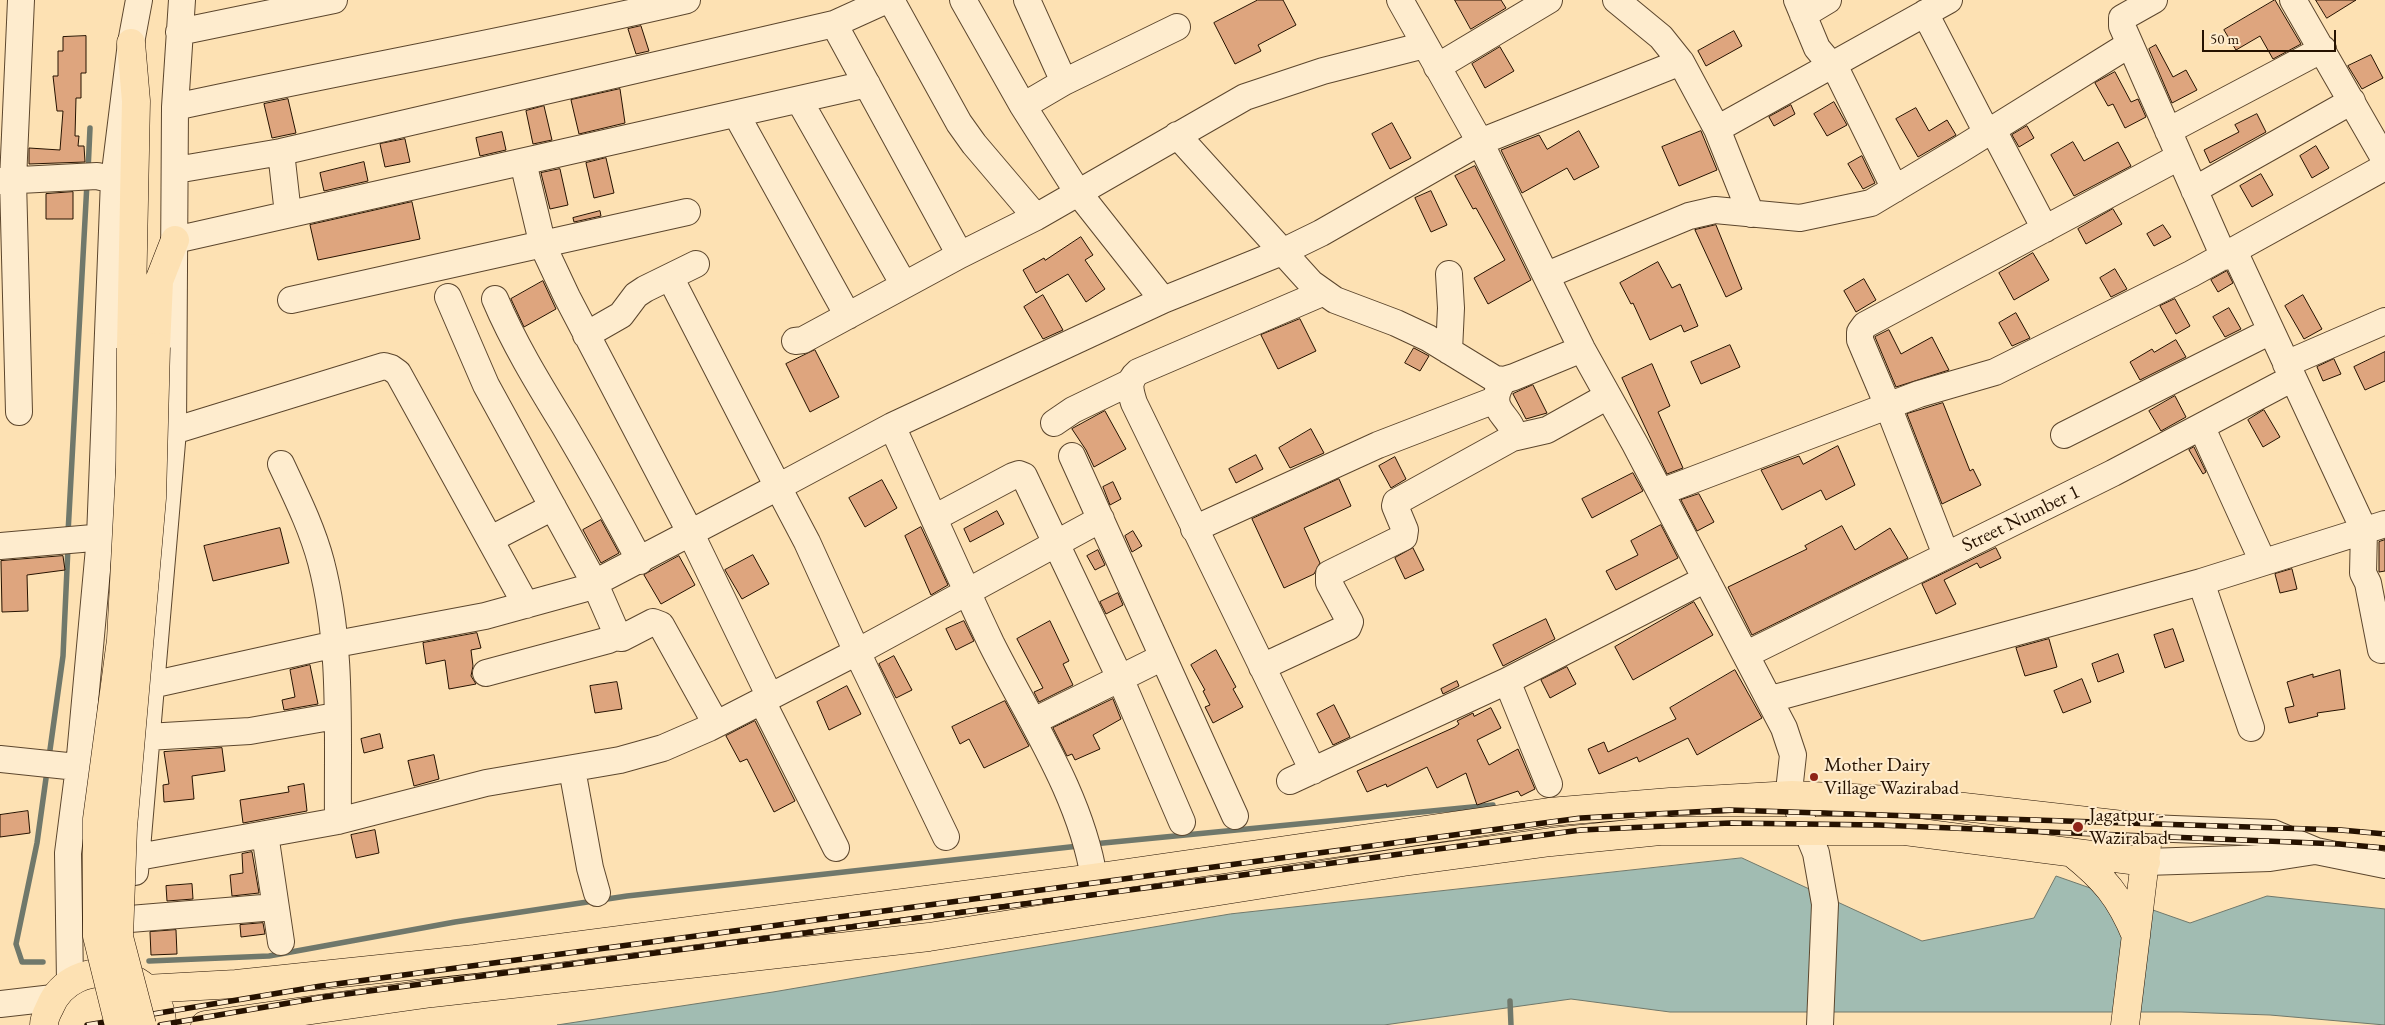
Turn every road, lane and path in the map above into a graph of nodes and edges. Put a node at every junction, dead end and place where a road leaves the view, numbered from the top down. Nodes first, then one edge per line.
1 (21, 0) edge
2 (139, 0) edge
3 (182, 0) edge
4 (334, 0) edge
5 (686, 0) edge
6 (963, 0) edge
7 (1028, 0) edge
8 (1400, 0) edge
9 (1549, 0) edge
10 (1616, 0) edge
11 (1828, 0) edge
12 (1949, 0) edge
13 (2154, 0) edge
14 (2293, 0) edge
15 (893, 1) edge
16 (1800, 7) edge
17 (1925, 13) junction
18 (834, 24) junction
19 (1177, 27) dead end
20 (178, 32) junction
21 (131, 43) junction
22 (2130, 44) junction
23 (2323, 49) junction
24 (1431, 56) junction
25 (1681, 62) junction
26 (1833, 66) junction
27 (1064, 82) junction
28 (867, 84) junction
29 (799, 100) junction
30 (2352, 101) junction
31 (1023, 106) junction
32 (175, 107) junction
33 (736, 114) junction
34 (1717, 129) junction
35 (2168, 131) junction
36 (1990, 132) junction
37 (1177, 135) junction
38 (1480, 142) junction
39 (281, 152) junction
40 (2179, 157) junction
41 (2385, 160) edge
42 (523, 162) junction
43 (2385, 168) edge
44 (176, 170) junction
45 (96, 178) junction
46 (7, 181) edge
47 (1895, 189) junction
48 (2194, 190) junction
49 (1077, 191) junction
50 (687, 212) dead end
51 (288, 214) junction
52 (1751, 214) junction
53 (1036, 217) junction
54 (2045, 229) junction
55 (175, 240) junction
56 (543, 246) junction
57 (1282, 252) junction
58 (2229, 254) junction
59 (960, 255) junction
60 (696, 264) dead end
61 (1449, 274) dead end
62 (1547, 275) junction
63 (670, 277) junction
64 (904, 285) junction
65 (1322, 293) junction
66 (448, 297) dead end
67 (496, 299) dead end
68 (290, 300) dead end
69 (1163, 300) junction
70 (848, 316) junction
71 (2385, 321) edge
72 (2271, 331) junction
73 (586, 335) junction
74 (795, 341) dead end
75 (143, 348) junction
76 (1582, 348) junction
77 (1449, 351) junction
78 (2290, 371) junction
79 (1130, 383) junction
80 (1500, 390) junction
81 (1608, 396) junction
82 (1888, 406) junction
83 (19, 412) dead end
84 (1054, 424) dead end
85 (892, 426) junction
86 (2202, 428) junction
87 (173, 431) junction
88 (2064, 434) dead end
89 (1512, 438) junction
90 (1072, 456) dead end
91 (281, 464) dead end
92 (778, 487) junction
93 (1661, 492) junction
94 (552, 506) junction
95 (934, 518) junction
96 (1101, 519) junction
97 (2374, 527) edge
98 (1194, 529) junction
99 (690, 532) junction
100 (163, 536) junction
101 (81, 538) junction
102 (491, 539) junction
103 (1056, 544) junction
104 (0, 546) edge
105 (1946, 555) junction
106 (640, 561) junction
107 (2263, 562) junction
108 (1706, 579) junction
109 (2201, 582) junction
110 (595, 584) junction
111 (968, 591) junction
112 (526, 604) junction
113 (614, 637) junction
114 (336, 644) junction
115 (2381, 650) dead end
116 (857, 652) junction
117 (1747, 654) junction
118 (1163, 657) junction
119 (1262, 667) junction
120 (486, 673) dead end
121 (1120, 678) junction
122 (1507, 681) junction
123 (151, 685) junction
124 (766, 699) junction
125 (1771, 699) junction
126 (336, 716) junction
127 (1034, 721) junction
128 (716, 724) junction
129 (2251, 728) dead end
130 (147, 737) junction
131 (0, 759) edge
132 (71, 766) junction
133 (572, 769) junction
134 (1313, 771) junction
135 (144, 775) junction
136 (1290, 781) dead end
137 (1550, 784) dead end
138 (1792, 795) junction
139 (1235, 816) dead end
140 (338, 821) junction
141 (1182, 822) dead end
142 (2149, 828) junction
143 (1807, 829) junction
144 (265, 834) junction
145 (946, 837) dead end
146 (836, 848) dead end
147 (2316, 851) junction
148 (2071, 852) junction
149 (138, 857) junction
150 (1089, 857) junction
151 (2146, 862) junction
152 (2385, 865) edge
153 (597, 893) dead end
154 (276, 907) junction
155 (130, 919) junction
156 (280, 942) dead end
157 (2135, 949) junction
158 (141, 985) junction
159 (0, 1004) edge
160 (49, 1010) edge
161 (118, 1025) edge
162 (142, 1025) edge
163 (162, 1025) edge
164 (205, 1025) edge
165 (1820, 1025) edge
166 (2125, 1025) edge

1 - 46 street
2 - 21 street
3 - 20 street
4 - 20 street
5 - 32 street
6 - 31 street
7 - 27 street
8 - 24 street
9 - 24 street
10 - 25 street
11 - 16 street
12 - 17 street
13 - 22 street
14 - 23 street
15 - 18 street
15 - 53 street
16 - 26 street
17 - 26 street
17 - 36 street
18 - 28 street
18 - 39 street
19 - 27 street
20 - 32 street
21 - 45 street
21 - 75 main road
22 - 35 street
22 - 36 street
23 - 30 street
23 - 35 street
24 - 37 street
24 - 38 street
25 - 34 street
25 - 38 street
26 - 34 street
26 - 47 street
27 - 31 street
28 - 29 street
28 - 59 street
29 - 33 street
29 - 64 street
30 - 41 street
30 - 48 street
31 - 49 street
32 - 44 street
33 - 42 street
33 - 70 street
34 - 52 street
35 - 40 street
36 - 47 street
36 - 54 street
37 - 49 street
37 - 57 street
38 - 57 street
38 - 62 street
39 - 44 street
39 - 51 street
40 - 48 street
40 - 54 street
42 - 51 street
42 - 56 street
43 - 58 street
44 - 55 street
45 - 46 street
45 - 101 street
46 - 83 street
47 - 52 street
48 - 58 street
49 - 53 street
49 - 69 street
50 - 56 street
51 - 55 street
52 - 62 street
53 - 59 street
54 - 82 street
55 - 75 main road
55 - 87 street
56 - 68 street
56 - 73 street
57 - 65 street
57 - 69 street
58 - 72 street
58 - 82 street
59 - 64 street
60 - 63 street
61 - 77 street
62 - 76 street
63 - 73 street
63 - 92 street
64 - 70 street
65 - 77 street
65 - 79 street
66 - 94 street
67 - 106 street
69 - 85 street
70 - 74 street
71 - 78 street, Street Number 1
72 - 78 street
72 - 88 street
73 - 99 street
75 - 161 main road, bridge
75 - 162 main road, bridge
76 - 80 street
76 - 81 street
77 - 80 street
78 - 86 street, Street Number 1
78 - 97 street
79 - 84 street
79 - 98 street
80 - 89 street
80 - 98 street
81 - 89 street
81 - 93 street
82 - 93 street
82 - 105 street
85 - 92 street
85 - 95 street
86 - 105 street, Street Number 1
86 - 107 street
87 - 100 street
87 - 102 street
89 - 119 street
90 - 96 street
91 - 114 street
92 - 99 street
92 - 116 street
93 - 108 street
94 - 102 street
94 - 110 street
95 - 103 street
95 - 111 street
96 - 103 street
96 - 118 street
97 - 107 street
97 - 115 street
98 - 119 street
99 - 106 street
99 - 124 street
100 - 101 street
100 - 123 street
101 - 104 street
101 - 132 street
102 - 112 street
103 - 111 street
103 - 121 street
105 - 117 street, Street Number 1
106 - 110 street
107 - 109 street
108 - 117 street
108 - 122 street
109 - 125 street
109 - 129 street
110 - 112 street
110 - 113 street
111 - 116 street
111 - 127 street
112 - 114 street
113 - 120 street
113 - 128 street
114 - 123 street
114 - 126 street
116 - 124 street
116 - 145 street
117 - 125 street
118 - 121 street
118 - 139 street
119 - 134 street
121 - 127 street
121 - 141 street
122 - 134 street
122 - 137 street
123 - 130 street
124 - 128 street
124 - 146 street
125 - 138 street
126 - 130 street
126 - 140 street
127 - 150 street
128 - 133 street
130 - 135 street
131 - 132 street
132 - 135 street
132 - 160 street
133 - 140 street
133 - 153 street
134 - 136 street
135 - 149 street
138 - 142 main road
138 - 143 street
138 - 150 main road
140 - 144 street
142 - 147 street
142 - 151 main road
143 - 148 main road
143 - 164 main road
143 - 165 street
144 - 149 street
144 - 154 street
147 - 151 street
147 - 152 street
148 - 151 main road
148 - 157 main road
149 - 155 street
150 - 158 main road
151 - 157 main road
154 - 155 street
154 - 156 street
155 - 158 street
157 - 166 main road
158 - 160 main road
158 - 163 main road
159 - 160 street

